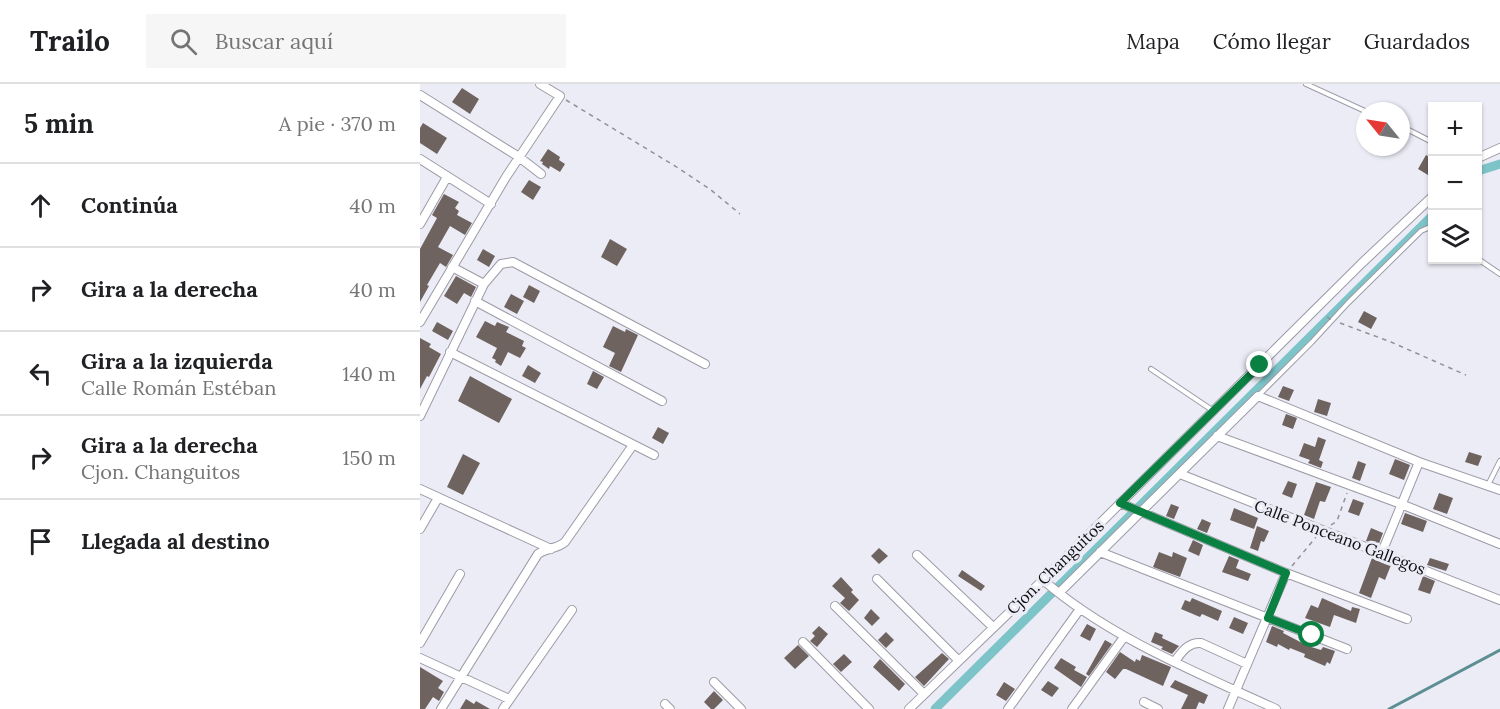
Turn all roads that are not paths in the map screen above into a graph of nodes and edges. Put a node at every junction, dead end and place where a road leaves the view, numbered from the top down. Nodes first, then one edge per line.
1 (540, 84) edge
2 (1306, 84) edge
3 (420, 95) edge
4 (1356, 107) edge
5 (1410, 131) edge
6 (1428, 140) edge
7 (1500, 148) edge
8 (1482, 156) edge
9 (519, 157) junction
10 (420, 159) edge
11 (541, 174) dead end
12 (447, 177) junction
13 (1428, 201) edge
14 (491, 204) junction
15 (420, 224) edge
16 (1428, 228) edge
17 (1482, 263) edge
18 (452, 267) junction
19 (1500, 274) edge
20 (484, 284) junction
21 (475, 301) junction
22 (420, 322) edge
23 (450, 352) junction
24 (705, 364) dead end
25 (1151, 369) dead end
26 (1258, 396) junction
27 (662, 401) dead end
28 (1213, 410) junction
29 (420, 417) edge
30 (1217, 436) junction
31 (633, 445) junction
32 (654, 455) dead end
33 (1500, 461) edge
34 (1419, 462) junction
35 (1180, 474) junction
36 (1488, 485) junction
37 (420, 489) edge
38 (1500, 490) edge
39 (438, 498) junction
40 (1123, 504) junction
41 (1401, 504) junction
42 (1139, 510) junction
43 (420, 529) edge
44 (1500, 544) edge
45 (551, 549) junction
46 (1100, 552) junction
47 (1382, 552) junction
48 (917, 555) dead end
49 (1286, 573) junction
50 (460, 574) dead end
51 (878, 579) dead end
52 (1045, 582) junction
53 (1057, 592) junction
54 (1500, 600) edge
55 (835, 606) dead end
56 (1080, 609) junction
57 (572, 610) dead end
58 (1268, 618) junction
59 (1407, 619) dead end
60 (993, 627) junction
61 (1124, 637) junction
62 (803, 642) dead end
63 (420, 643) edge
64 (1347, 649) dead end
65 (420, 658) edge
66 (958, 660) junction
67 (1175, 661) junction
68 (1247, 664) junction
69 (460, 677) junction
70 (714, 682) dead end
71 (1236, 690) junction
72 (923, 693) junction
73 (508, 699) junction
74 (1144, 702) dead end
75 (441, 709) edge
76 (503, 709) edge
77 (741, 709) edge
78 (869, 709) edge
79 (909, 709) edge
80 (1008, 709) edge
81 (1072, 709) edge
82 (1158, 709) edge
83 (1228, 709) edge
84 (1276, 709) edge

1 - 9 street
2 - 4 lane
3 - 9 street
5 - 6 lane
7 - 8 street
9 - 11 street
9 - 14 street
10 - 12 street
12 - 14 street
12 - 15 street
13 - 28 street, Cjon. Changuitos
14 - 18 street
16 - 26 lane
17 - 19 lane
18 - 20 street
18 - 22 street
20 - 21 street
20 - 24 street
21 - 23 street
21 - 27 street
23 - 29 street
23 - 31 street
25 - 28 lane
26 - 30 street
26 - 34 street
28 - 40 street, Cjon. Changuitos
30 - 35 street
30 - 41 street
31 - 32 street
31 - 45 street
33 - 36 lane
34 - 36 street
34 - 41 street
35 - 42 street
35 - 47 street, Calle Ponceano Gallegos
36 - 38 street
37 - 39 street
39 - 43 street
39 - 45 street
40 - 42 street
40 - 52 street, Cjon. Changuitos
41 - 44 street
41 - 47 street
42 - 46 street
42 - 49 street
45 - 69 street
46 - 53 street
46 - 58 street
47 - 54 street, Calle Ponceano Gallegos
48 - 60 street
49 - 58 street
49 - 59 street
50 - 63 street
51 - 66 street
52 - 53 street
52 - 60 street, Cjon. Changuitos
53 - 56 street
55 - 72 street
56 - 61 street
56 - 80 street
57 - 73 street
58 - 64 street
58 - 68 street
60 - 66 street, Cjon. Changuitos
61 - 67 street
61 - 81 street
62 - 78 street
65 - 69 street
66 - 72 street, Cjon. Changuitos
67 - 68 street
67 - 71 street
68 - 71 street
69 - 73 street
69 - 75 street
70 - 77 street
71 - 83 street
71 - 84 street
72 - 79 street, Cjon. Changuitos
73 - 76 street
74 - 82 street

